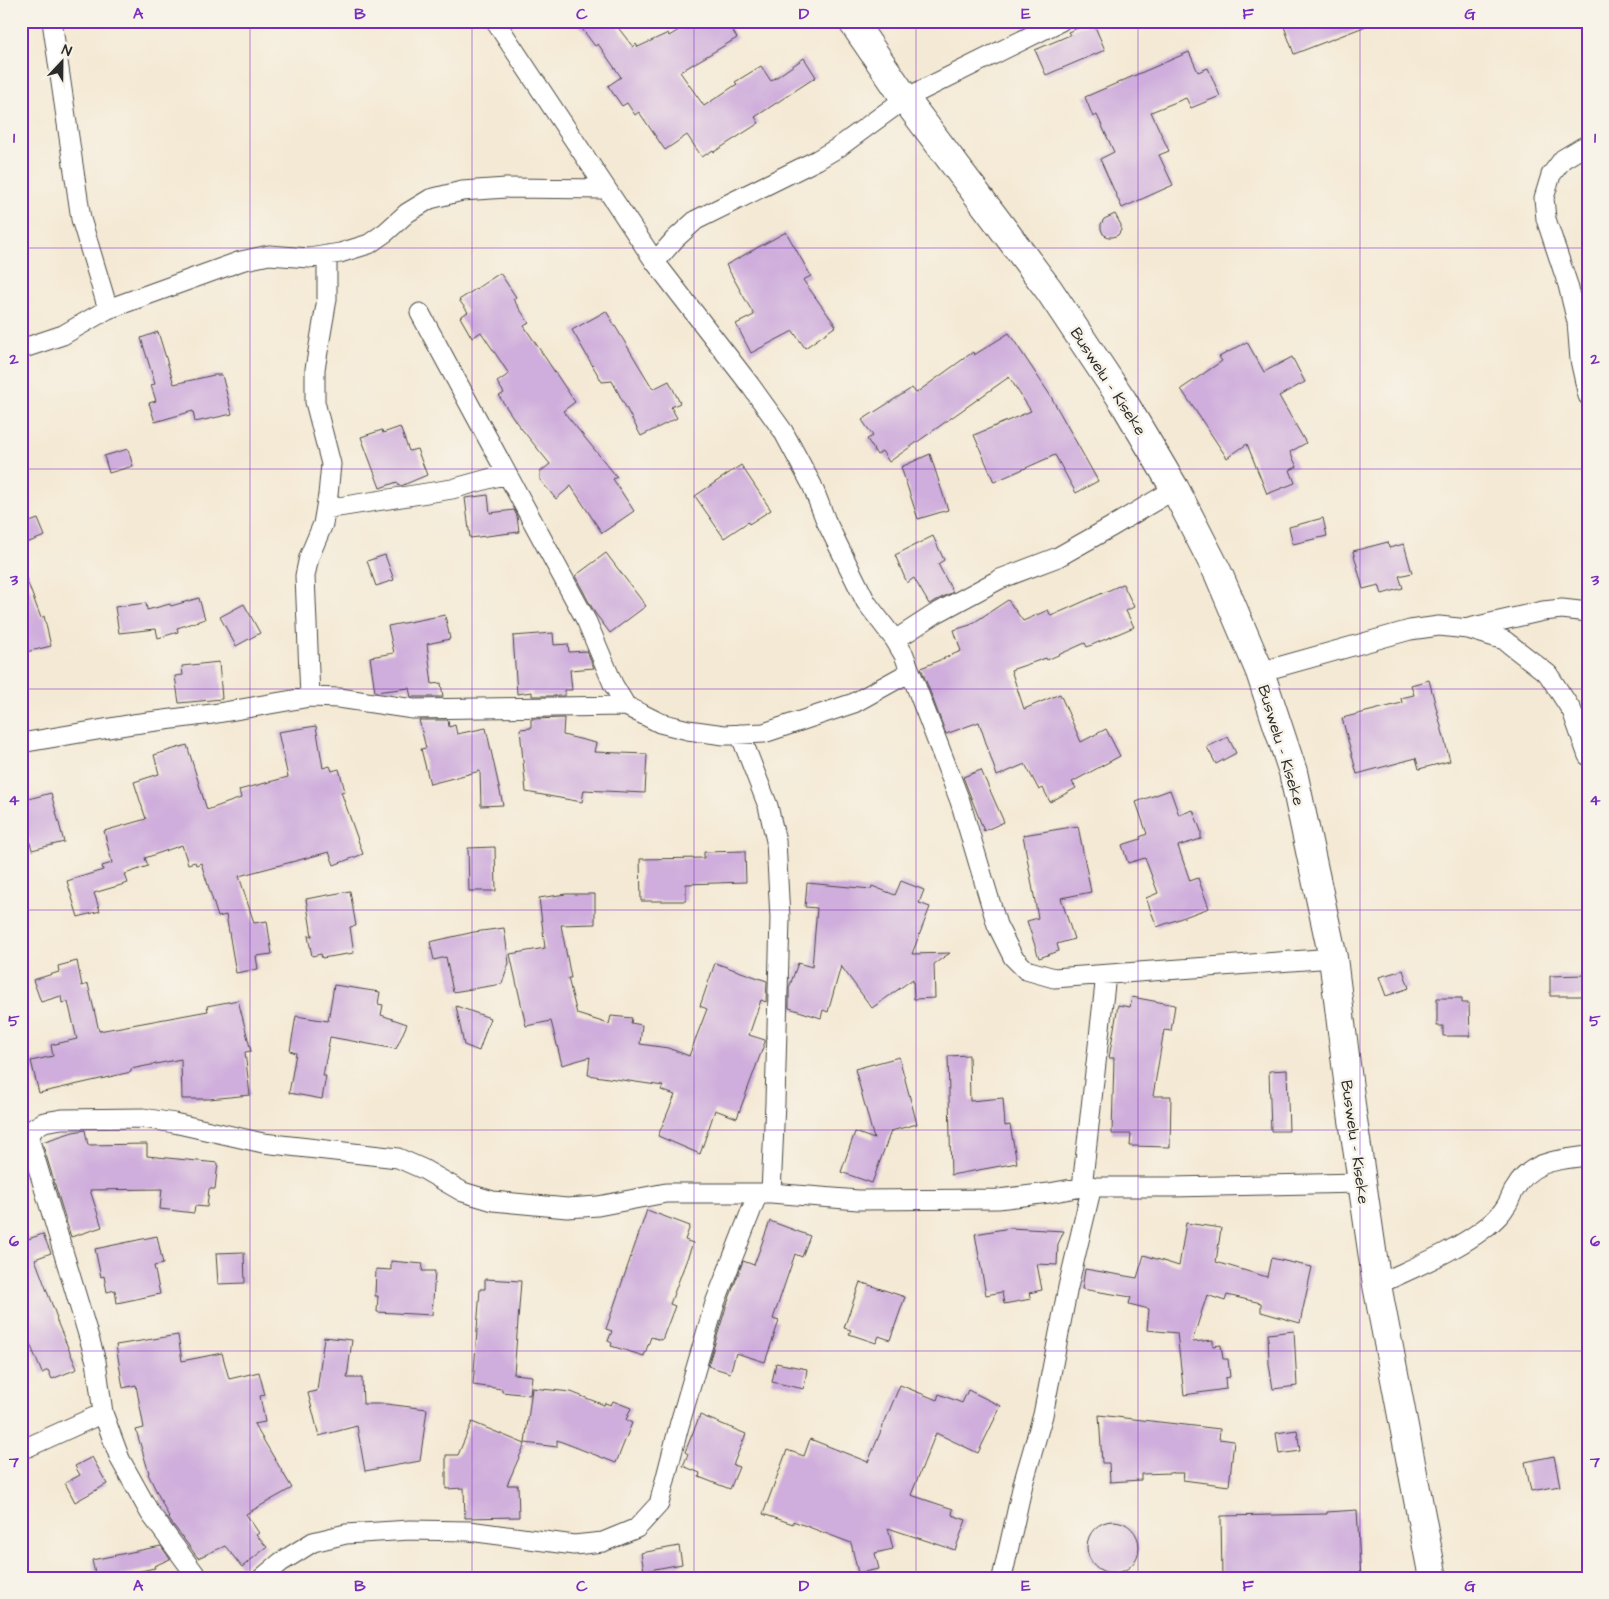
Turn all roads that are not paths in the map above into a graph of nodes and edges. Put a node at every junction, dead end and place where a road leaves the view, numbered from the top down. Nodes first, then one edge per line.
1 (52, 21) edge
2 (495, 21) edge
3 (852, 21) edge
4 (1061, 21) edge
5 (906, 98) junction
6 (1588, 146) edge
7 (606, 189) junction
8 (327, 255) junction
9 (654, 262) junction
10 (108, 309) junction
11 (420, 313) dead end
12 (21, 350) edge
13 (1588, 396) edge
14 (506, 474) junction
15 (1175, 488) junction
16 (326, 509) junction
17 (1588, 612) edge
18 (1468, 629) junction
19 (895, 640) junction
20 (910, 672) junction
21 (1260, 672) junction
22 (310, 697) junction
23 (626, 706) junction
24 (740, 734) junction
25 (21, 743) edge
26 (1588, 756) edge
27 (1333, 958) junction
28 (1106, 976) junction
29 (1588, 1156) edge
30 (1361, 1183) junction
31 (1087, 1186) junction
32 (765, 1193) junction
33 (1376, 1285) junction
34 (103, 1413) junction
35 (21, 1448) edge
36 (198, 1578) edge
37 (262, 1578) edge
38 (1002, 1578) edge
39 (1433, 1578) edge

1 - 10 street
2 - 7 street
3 - 5 main road, Buswelu - Kiseke
4 - 5 street
5 - 9 street
5 - 15 main road, Buswelu - Kiseke
6 - 13 street
7 - 8 street
7 - 9 street
8 - 10 street
8 - 16 street
9 - 19 street
10 - 12 street
11 - 14 street
14 - 16 street
14 - 23 street
15 - 19 street
15 - 21 main road, Buswelu - Kiseke
16 - 22 street
17 - 18 street
18 - 21 street
18 - 26 street
19 - 20 street
20 - 24 street
20 - 28 street
21 - 27 main road, Buswelu - Kiseke
22 - 23 street
22 - 25 street
23 - 24 street
24 - 32 street
27 - 28 street
27 - 30 main road, Buswelu - Kiseke
28 - 31 street
29 - 33 street
30 - 31 street
30 - 33 main road, Buswelu - Kiseke
31 - 32 street
31 - 38 street
32 - 34 street
32 - 37 street
33 - 39 main road, Buswelu - Kiseke
34 - 35 street
34 - 36 street

